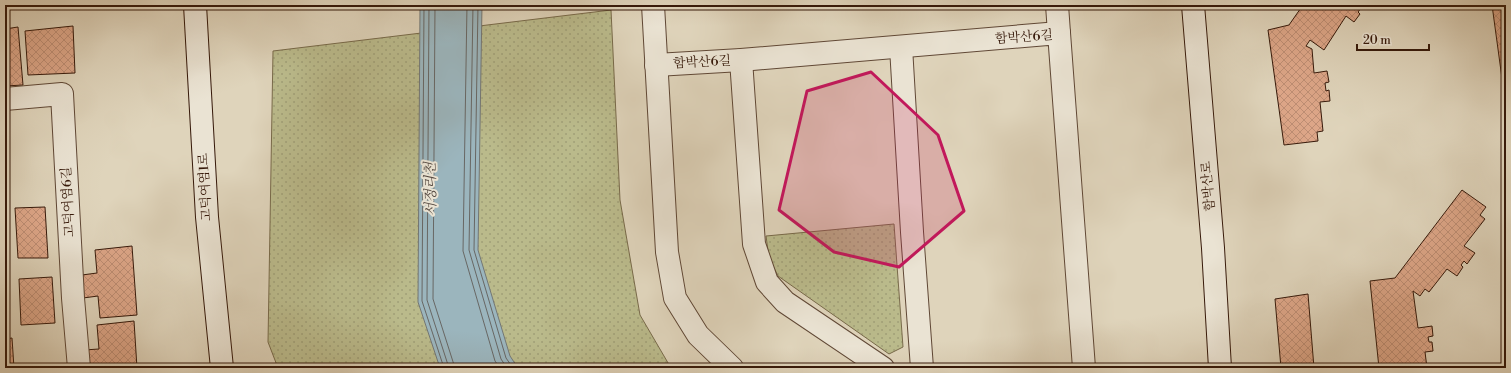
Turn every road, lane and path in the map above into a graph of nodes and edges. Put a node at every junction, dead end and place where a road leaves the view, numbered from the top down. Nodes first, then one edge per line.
1 (195, 5) edge
2 (653, 5) edge
3 (1057, 5) edge
4 (1194, 5) edge
5 (1059, 33) junction
6 (901, 47) junction
7 (741, 60) junction
8 (656, 65) junction
9 (5, 99) edge
10 (79, 368) edge
11 (222, 368) edge
12 (732, 368) edge
13 (883, 368) edge
14 (922, 368) edge
15 (1084, 368) edge
16 (1220, 368) edge

1 - 11 street, 고덕여염1로
2 - 8 street, 함박산6길
3 - 5 street
4 - 16 street, 함박산로
5 - 6 street, 함박산6길
5 - 15 street, 함박산6길
6 - 7 street, 함박산6길
6 - 14 street
7 - 8 street, 함박산6길
7 - 13 street
8 - 12 street, 함박산6길
9 - 10 street, 고덕여염6길

